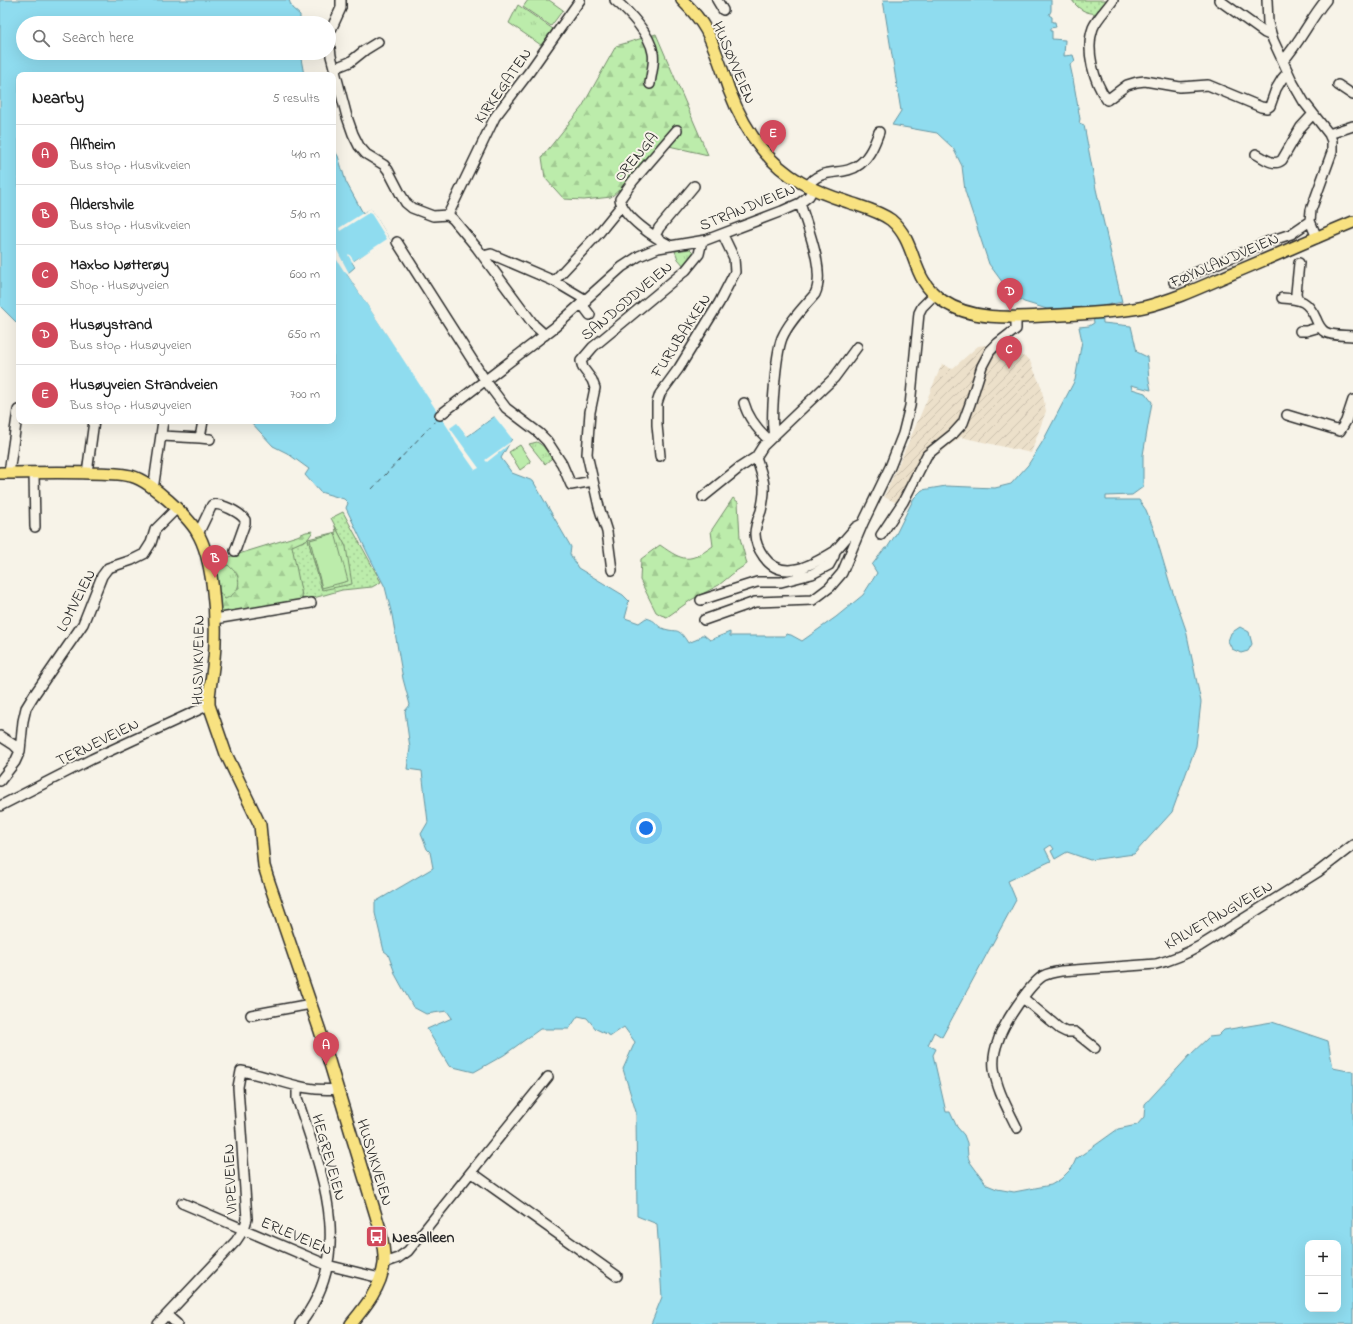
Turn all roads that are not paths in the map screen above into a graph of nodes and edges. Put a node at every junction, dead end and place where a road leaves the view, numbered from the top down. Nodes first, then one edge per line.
1 (341, 0) edge
2 (580, 0) edge
3 (616, 0) edge
4 (682, 0) edge
5 (717, 0) edge
6 (1113, 0) edge
7 (1267, 0) edge
8 (1326, 0) edge
9 (1218, 1) edge
10 (723, 10) dead end
11 (336, 19) edge
12 (1272, 36) junction
13 (378, 42) dead end
14 (332, 60) edge
15 (1283, 61) junction
16 (335, 68) junction
17 (336, 72) edge
18 (336, 72) edge
19 (1288, 72) junction
20 (650, 84) dead end
21 (1338, 85) dead end
22 (1353, 95) edge
23 (1313, 114) junction
24 (1352, 129) edge
25 (677, 130) dead end
26 (879, 132) dead end
27 (1330, 134) junction
28 (1256, 154) dead end
29 (694, 186) dead end
30 (810, 188) junction
31 (800, 203) junction
32 (621, 206) junction
33 (448, 215) junction
34 (1310, 221) junction
35 (1353, 222) edge
36 (723, 235) junction
37 (655, 236) junction
38 (1317, 238) junction
39 (702, 241) junction
40 (397, 242) dead end
41 (671, 246) junction
42 (483, 256) junction
43 (1299, 263) dead end
44 (554, 281) junction
45 (1174, 282) dead end
46 (934, 295) junction
47 (1282, 298) dead end
48 (1297, 299) junction
49 (586, 300) junction
50 (1098, 313) joint
51 (590, 315) dead end
52 (1016, 318) junction
53 (1320, 327) junction
54 (1300, 331) dead end
55 (545, 335) junction
56 (1353, 336) edge
57 (856, 347) dead end
58 (485, 380) junction
59 (1353, 400) edge
60 (744, 403) dead end
61 (1287, 414) dead end
62 (440, 415) dead end
63 (16, 419) edge
64 (94, 424) edge
65 (164, 424) edge
66 (202, 424) edge
67 (162, 436) junction
68 (200, 438) junction
69 (771, 438) junction
70 (210, 440) dead end
71 (660, 456) dead end
72 (756, 457) junction
73 (4, 473) edge
74 (34, 473) junction
75 (87, 473) junction
76 (593, 481) junction
77 (152, 487) junction
78 (703, 497) dead end
79 (177, 508) junction
80 (863, 523) junction
81 (35, 527) dead end
82 (198, 534) junction
83 (881, 535) dead end
84 (235, 551) dead end
85 (835, 551) junction
86 (612, 570) dead end
87 (701, 600) dead end
88 (311, 603) dead end
89 (215, 619) junction
90 (704, 620) dead end
91 (209, 705) junction
92 (0, 736) edge
93 (20, 751) junction
94 (0, 781) edge
95 (0, 806) edge
96 (1353, 846) edge
97 (1023, 998) junction
98 (311, 1004) junction
99 (251, 1015) dead end
100 (1095, 1048) dead end
101 (548, 1077) dead end
102 (297, 1087) junction
103 (338, 1089) junction
104 (1017, 1128) dead end
105 (471, 1172) junction
106 (182, 1203) dead end
107 (244, 1229) junction
108 (384, 1263) junction
109 (327, 1265) junction
110 (617, 1276) dead end
111 (380, 1278) junction
112 (167, 1315) junction
113 (158, 1324) edge
114 (177, 1324) edge
115 (300, 1324) edge
116 (351, 1324) edge

1 - 11 street
2 - 33 street, KIRKEGATEN
3 - 20 street
4 - 30 main road, HUSØYVEIEN
5 - 10 street
6 - 19 street
7 - 12 street
8 - 15 street
9 - 12 street
12 - 15 street
13 - 16 street
14 - 16 street
15 - 19 street
16 - 18 street
17 - 33 street
19 - 23 street
21 - 22 street
23 - 27 street
23 - 28 street
24 - 27 street
25 - 32 street, ORENGA
26 - 30 street
27 - 34 street
29 - 37 street
30 - 31 street, STRANDVEIEN
30 - 46 main road, HUSØYVEIEN
31 - 36 street, STRANDVEIEN
31 - 69 street
32 - 37 street, ORENGA
32 - 44 street
33 - 42 street
34 - 38 street
34 - 45 street
35 - 38 main road, FØYNLANDVEIEN
36 - 39 street, STRANDVEIEN
36 - 71 street, FURUBAKKEN
37 - 41 street, ORENGA
38 - 50 main road, FØYNLANDVEIEN
39 - 41 street, STRANDVEIEN
39 - 76 street, SANDODDVEIEN
40 - 58 street
41 - 49 street, STRANDVEIEN
42 - 44 street
42 - 55 street
43 - 48 street
44 - 49 street
46 - 52 main road, HUSØYVEIEN
46 - 80 street
47 - 48 street
48 - 53 street
49 - 51 street
49 - 55 street, STRANDVEIEN
50 - 52 main road, HUSØYVEIEN
52 - 83 street
53 - 54 street
53 - 56 street
55 - 58 street, STRANDVEIEN
57 - 69 street
58 - 62 street, STRANDVEIEN
58 - 76 street
59 - 61 street
60 - 69 street
63 - 73 street
64 - 75 street
65 - 67 street
66 - 68 street
67 - 68 street
67 - 77 street
68 - 70 street
69 - 72 street
72 - 78 street
72 - 85 street
73 - 74 main road, HUSVIKVEIEN
74 - 75 main road, HUSVIKVEIEN
74 - 81 street
75 - 77 main road, HUSVIKVEIEN
76 - 86 street, SANDODDVEIEN
77 - 79 main road, HUSVIKVEIEN
79 - 82 main road, HUSVIKVEIEN
79 - 93 street, LOMVEIEN
80 - 85 street
80 - 90 street
82 - 84 street
82 - 89 main road, HUSVIKVEIEN
85 - 87 street
88 - 89 street
89 - 91 main road, HUSVIKVEIEN
91 - 95 street, TERNEVEIEN
91 - 98 main road, HUSVIKVEIEN
92 - 93 street
93 - 94 street, LOMVEIEN
96 - 97 street, KALVETANGVEIEN
97 - 100 street
97 - 104 street, KALVETANGVEIEN
98 - 99 street
98 - 103 main road, HUSVIKVEIEN
101 - 105 street
102 - 103 street
102 - 107 street, VIPEVEIEN
102 - 109 street, HEGREVEIEN
103 - 108 main road, HUSVIKVEIEN
105 - 108 street
105 - 110 street
106 - 107 street, ERLEVEIEN
107 - 109 street, ERLEVEIEN
107 - 112 street, VIPEVEIEN
108 - 111 main road, HUSVIKVEIEN
109 - 111 street, ERLEVEIEN
109 - 115 street, HEGREVEIEN
111 - 116 main road, HUSVIKVEIEN
112 - 113 street, VIPEVEIEN
112 - 114 street

